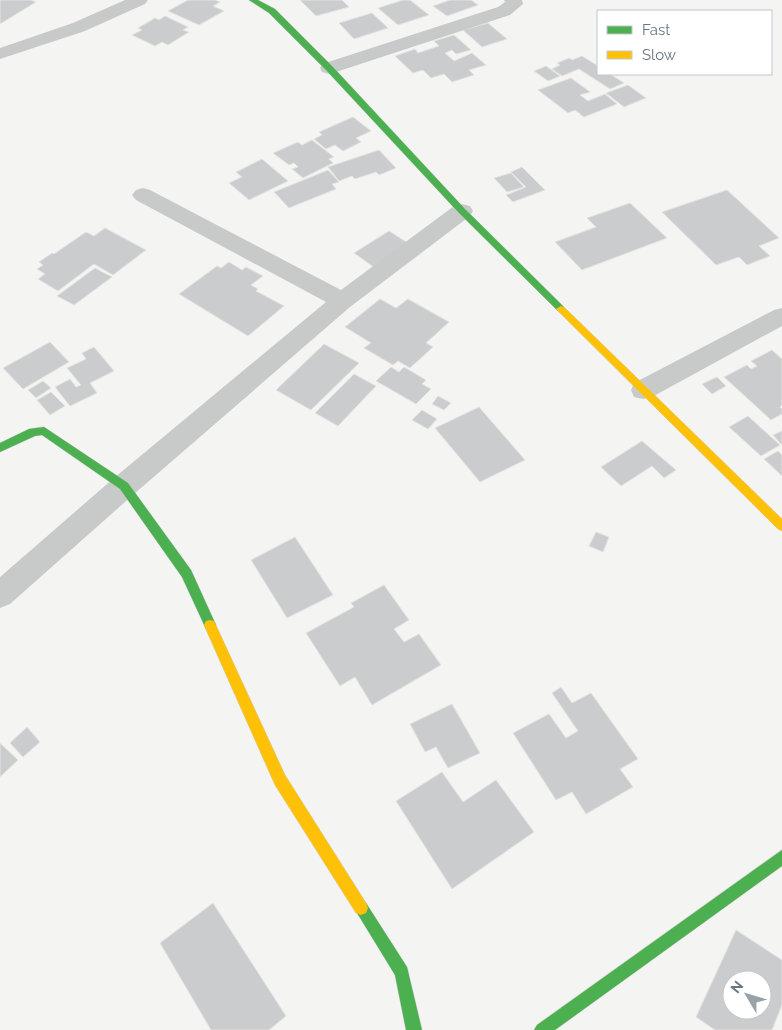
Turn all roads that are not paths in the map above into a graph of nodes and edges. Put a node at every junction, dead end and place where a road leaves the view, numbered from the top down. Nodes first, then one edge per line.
1 (139, 0) edge
2 (253, 0) edge
3 (513, 0) edge
4 (0, 54) edge
5 (328, 68) junction
6 (143, 195) dead end
7 (462, 211) junction
8 (342, 301) junction
9 (782, 316) edge
10 (643, 390) junction
11 (0, 448) edge
12 (124, 486) junction
13 (782, 526) edge
14 (0, 595) edge
15 (782, 857) edge
16 (414, 1030) edge
17 (542, 1030) edge

1 - 4 street
2 - 5 street
3 - 5 street
5 - 7 street
6 - 8 street
7 - 8 street
7 - 10 street
8 - 12 street
9 - 10 street
10 - 13 street
11 - 12 street
12 - 14 street
12 - 16 street
15 - 17 street

